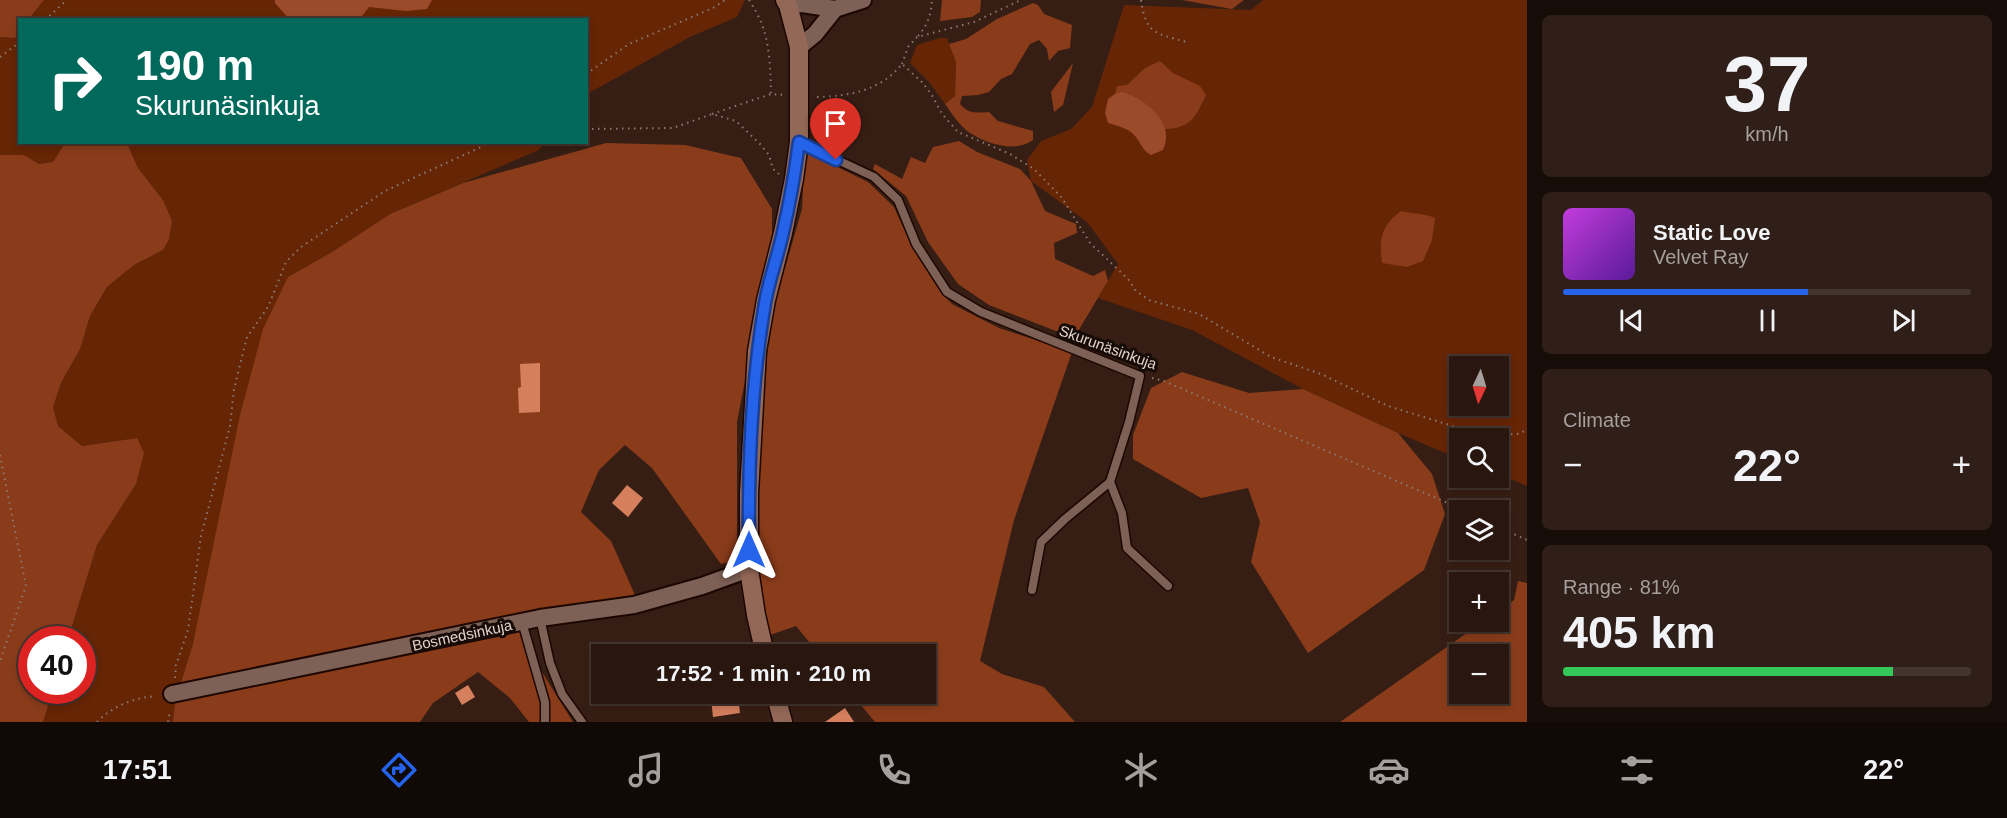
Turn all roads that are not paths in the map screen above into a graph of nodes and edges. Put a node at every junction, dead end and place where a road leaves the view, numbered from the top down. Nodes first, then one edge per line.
1 (863, 0) edge
2 (787, 3) edge
3 (835, 9) junction
4 (799, 47) junction
5 (799, 142) junction
6 (1110, 482) junction
7 (749, 569) junction
8 (1167, 586) dead end
9 (1032, 591) dead end
10 (540, 618) junction
11 (522, 622) junction
12 (763, 644) edge
13 (172, 694) road end
14 (778, 704) edge
15 (545, 722) edge
16 (582, 722) edge
17 (783, 722) edge

1 - 3 street
2 - 3 street
2 - 4 street
3 - 4 street
4 - 5 street
5 - 6 lane, Skurunäsinkuja
5 - 7 street
6 - 8 lane
6 - 9 lane
7 - 10 street, Bosmedsinkuja
7 - 12 street
10 - 11 street, Bosmedsinkuja
10 - 16 lane
11 - 13 street, Bosmedsinkuja
11 - 15 lane
14 - 17 street

